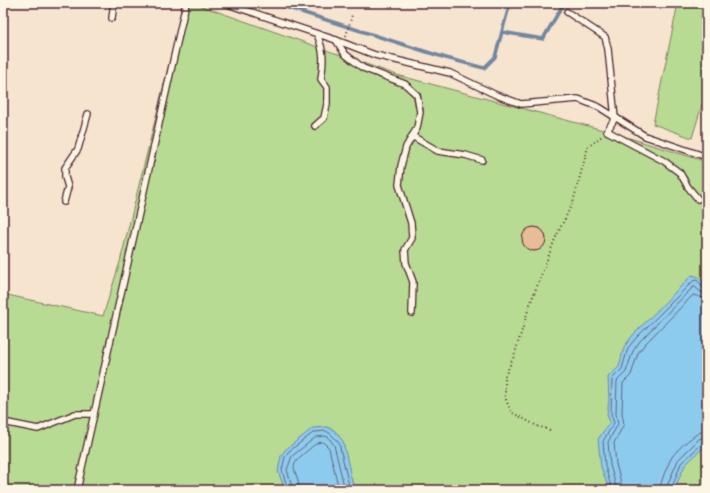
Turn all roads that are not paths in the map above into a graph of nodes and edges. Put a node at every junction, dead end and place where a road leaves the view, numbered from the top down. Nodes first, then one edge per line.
1 (114, 3) edge
2 (186, 3) edge
3 (224, 3) edge
4 (567, 12) dead end
5 (112, 18) dead end
6 (317, 34) junction
7 (336, 40) junction
8 (88, 114) dead end
9 (615, 118) junction
10 (315, 126) dead end
11 (412, 136) junction
12 (707, 157) edge
13 (482, 160) dead end
14 (698, 199) dead end
15 (64, 202) dead end
16 (412, 313) dead end
17 (94, 414) junction
18 (3, 422) edge
19 (77, 490) edge

1 - 5 lane
2 - 17 lane
3 - 6 lane
4 - 9 lane
6 - 7 lane
6 - 10 lane
7 - 9 lane
7 - 11 lane
8 - 15 lane
9 - 12 lane
9 - 14 lane
11 - 13 lane
11 - 16 lane
17 - 18 lane
17 - 19 lane

